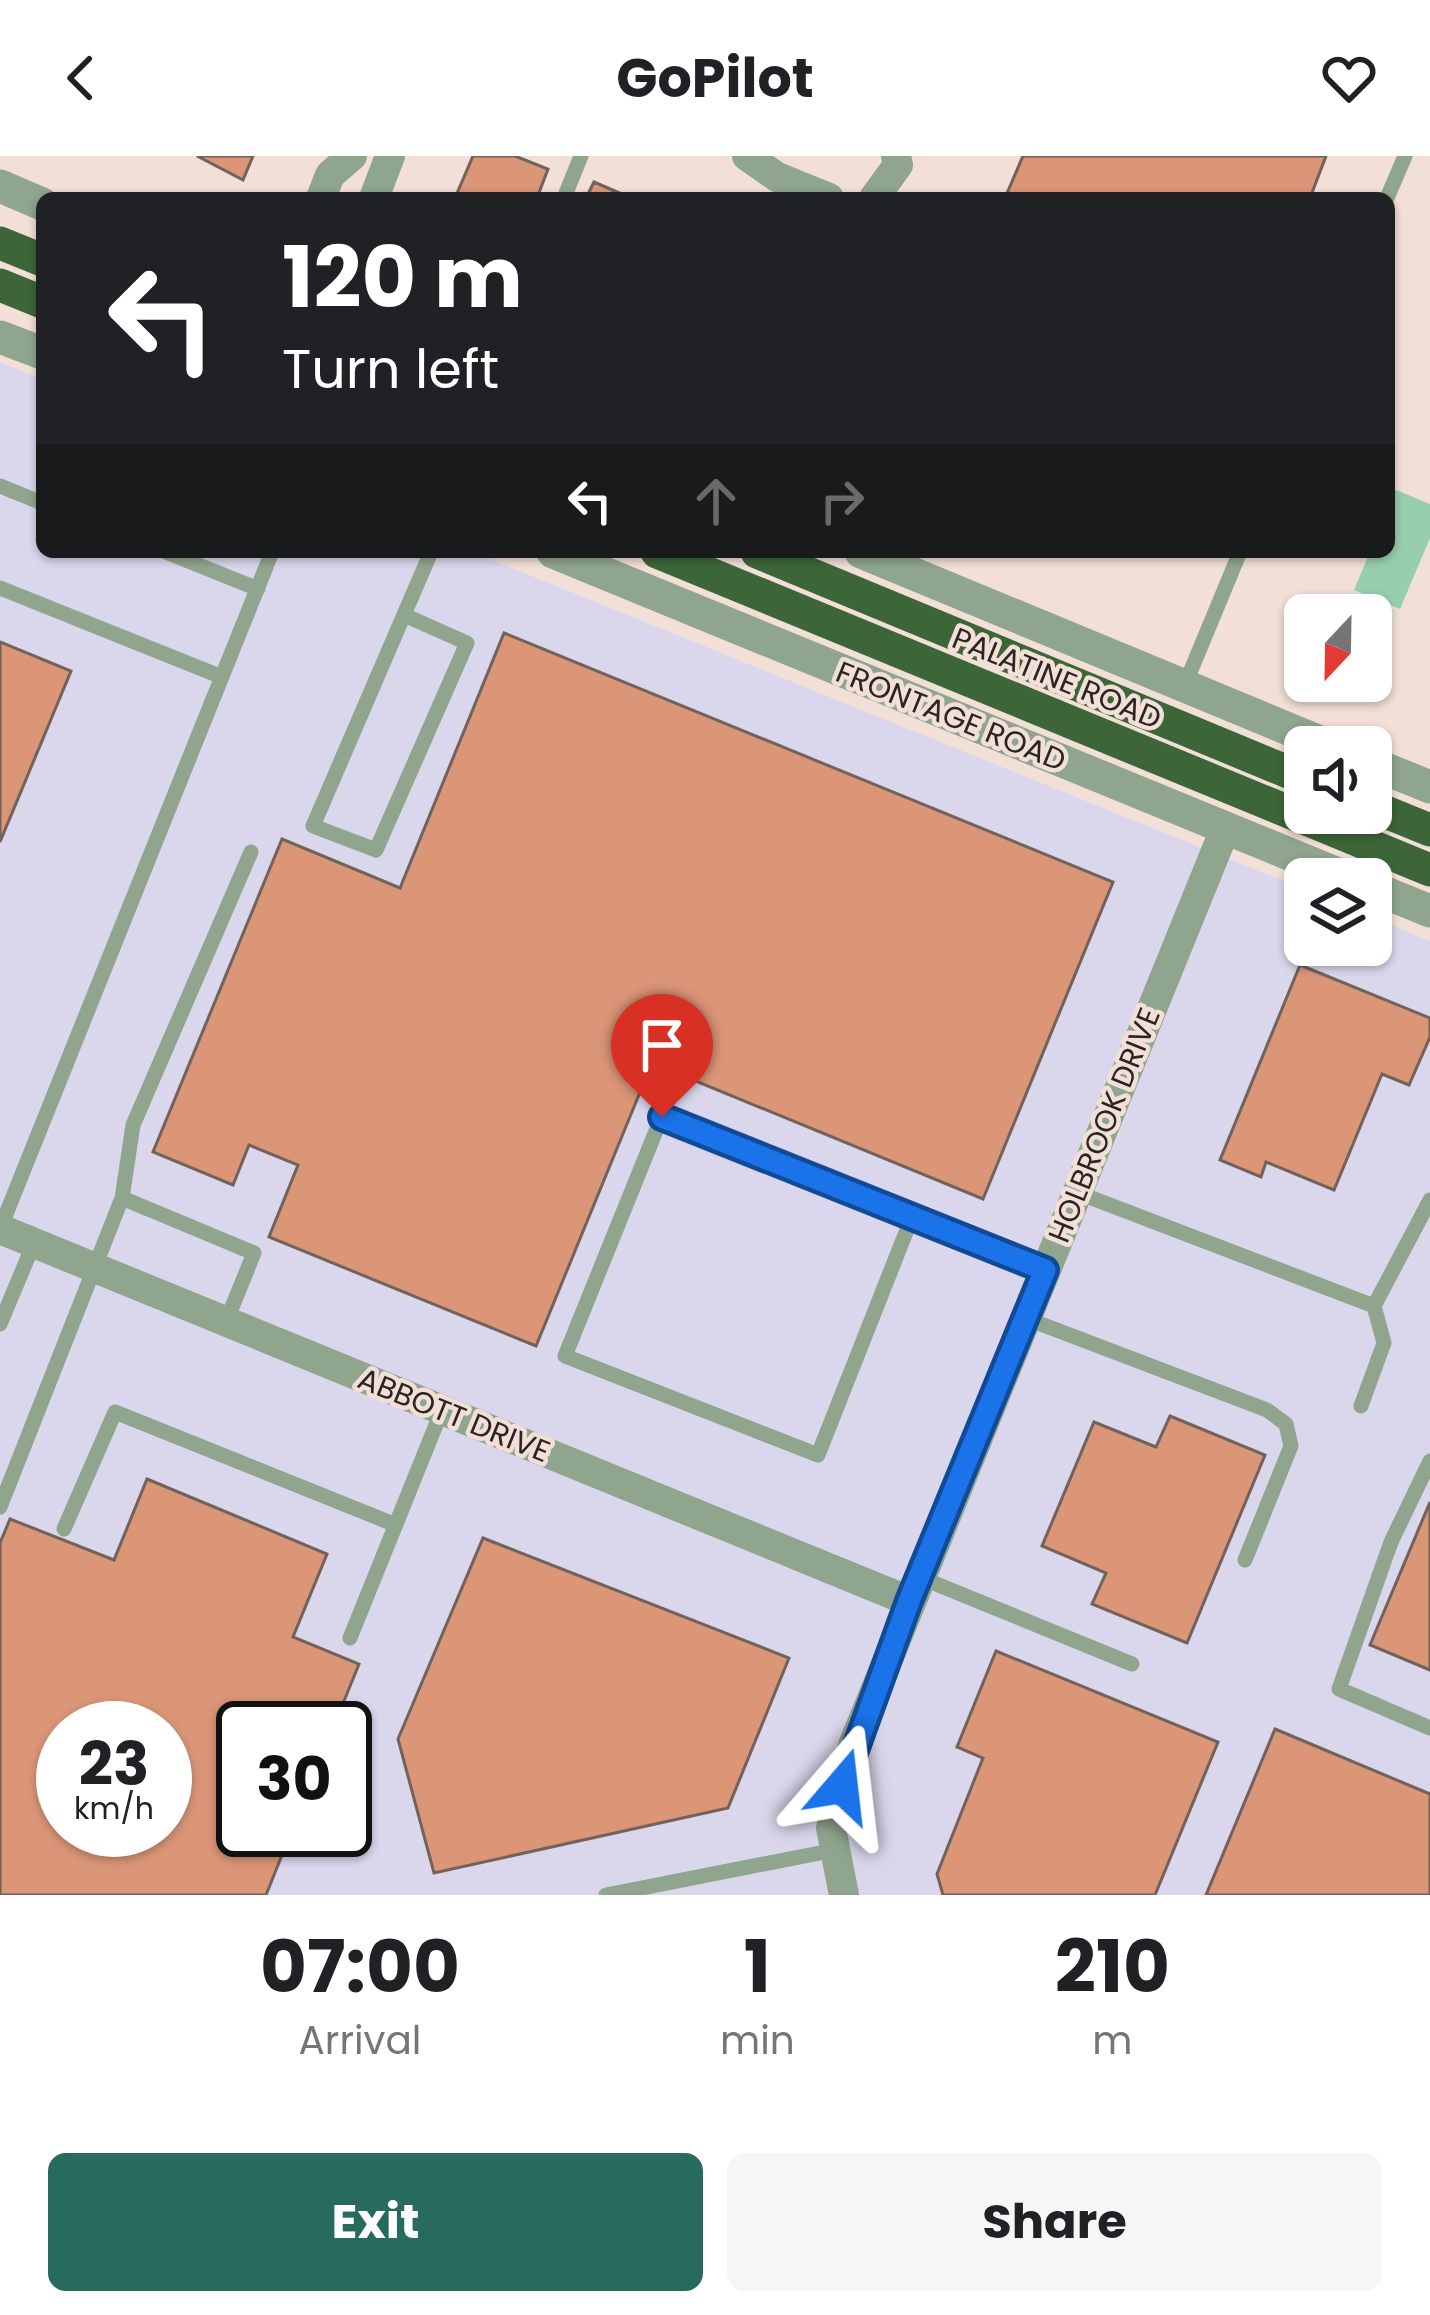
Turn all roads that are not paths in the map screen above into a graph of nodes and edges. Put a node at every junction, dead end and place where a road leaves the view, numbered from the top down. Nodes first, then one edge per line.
1 (352, 156) edge
2 (390, 156) edge
3 (580, 156) edge
4 (747, 156) edge
5 (896, 156) edge
6 (1405, 156) edge
7 (0, 186) edge
8 (323, 192) edge
9 (376, 192) edge
10 (566, 192) edge
11 (814, 192) edge
12 (878, 192) edge
13 (1390, 192) edge
14 (36, 201) edge
15 (0, 242) edge
16 (36, 257) edge
17 (0, 285) edge
18 (36, 300) edge
19 (0, 337) edge
20 (36, 351) edge
21 (0, 486) edge
22 (36, 501) edge
23 (181, 558) edge
24 (270, 558) edge
25 (428, 558) edge
26 (568, 558) edge
27 (672, 558) edge
28 (772, 558) edge
29 (875, 558) edge
30 (1238, 558) edge
31 (0, 588) edge
32 (258, 589) junction
33 (404, 615) junction
34 (222, 676) junction
35 (1184, 687) junction
36 (1284, 728) edge
37 (1284, 769) edge
38 (1392, 772) edge
39 (1430, 787) edge
40 (1392, 815) edge
41 (1225, 829) junction
42 (1430, 830) edge
43 (251, 852) dead end
44 (1298, 858) edge
45 (1421, 867) edge
46 (1392, 896) edge
47 (1430, 911) edge
48 (1076, 1192) junction
49 (122, 1198) junction
50 (1430, 1200) edge
51 (912, 1217) junction
52 (0, 1229) edge
53 (34, 1243) junction
54 (98, 1269) junction
55 (1045, 1270) junction
56 (1374, 1306) junction
57 (1025, 1318) junction
58 (226, 1322) junction
59 (0, 1324) edge
60 (1361, 1406) dead end
61 (442, 1410) junction
62 (1430, 1461) edge
63 (0, 1508) edge
64 (396, 1525) junction
65 (64, 1529) dead end
66 (1245, 1560) dead end
67 (914, 1589) junction
68 (350, 1638) dead end
69 (1132, 1664) dead end
70 (1430, 1728) edge
71 (835, 1850) junction
72 (606, 1895) edge
73 (844, 1895) edge

1 - 8 street
2 - 9 street
3 - 10 lane
4 - 11 street
5 - 12 street
6 - 13 lane
7 - 14 street
15 - 16 highway
17 - 18 highway
19 - 20 street
21 - 22 lane
23 - 32 lane
24 - 32 lane
25 - 33 lane
26 - 41 street, FRONTAGE ROAD
27 - 45 highway, PALATINE ROAD
28 - 37 highway, PALATINE ROAD
29 - 35 street
30 - 35 lane
31 - 34 lane
32 - 34 lane
33 - 33 lane
34 - 52 lane
35 - 36 street
38 - 39 street
40 - 42 highway
41 - 44 street, FRONTAGE ROAD
41 - 48 street, HOLBROOK DRIVE
43 - 49 lane
46 - 47 street
48 - 55 street, HOLBROOK DRIVE
48 - 56 lane
49 - 54 lane
49 - 58 lane
50 - 56 lane
51 - 51 lane
51 - 55 lane
52 - 53 street, ABBOTT DRIVE
53 - 54 street, ABBOTT DRIVE
53 - 59 lane
54 - 58 street, ABBOTT DRIVE
54 - 63 lane
55 - 57 street, HOLBROOK DRIVE
56 - 60 lane
57 - 66 lane
57 - 67 street, HOLBROOK DRIVE
58 - 61 street, ABBOTT DRIVE
61 - 64 lane
61 - 67 street, ABBOTT DRIVE
62 - 70 lane
64 - 65 lane
64 - 68 lane
67 - 69 lane
67 - 71 street, HOLBROOK DRIVE
71 - 72 lane
71 - 73 street, HOLBROOK DRIVE

